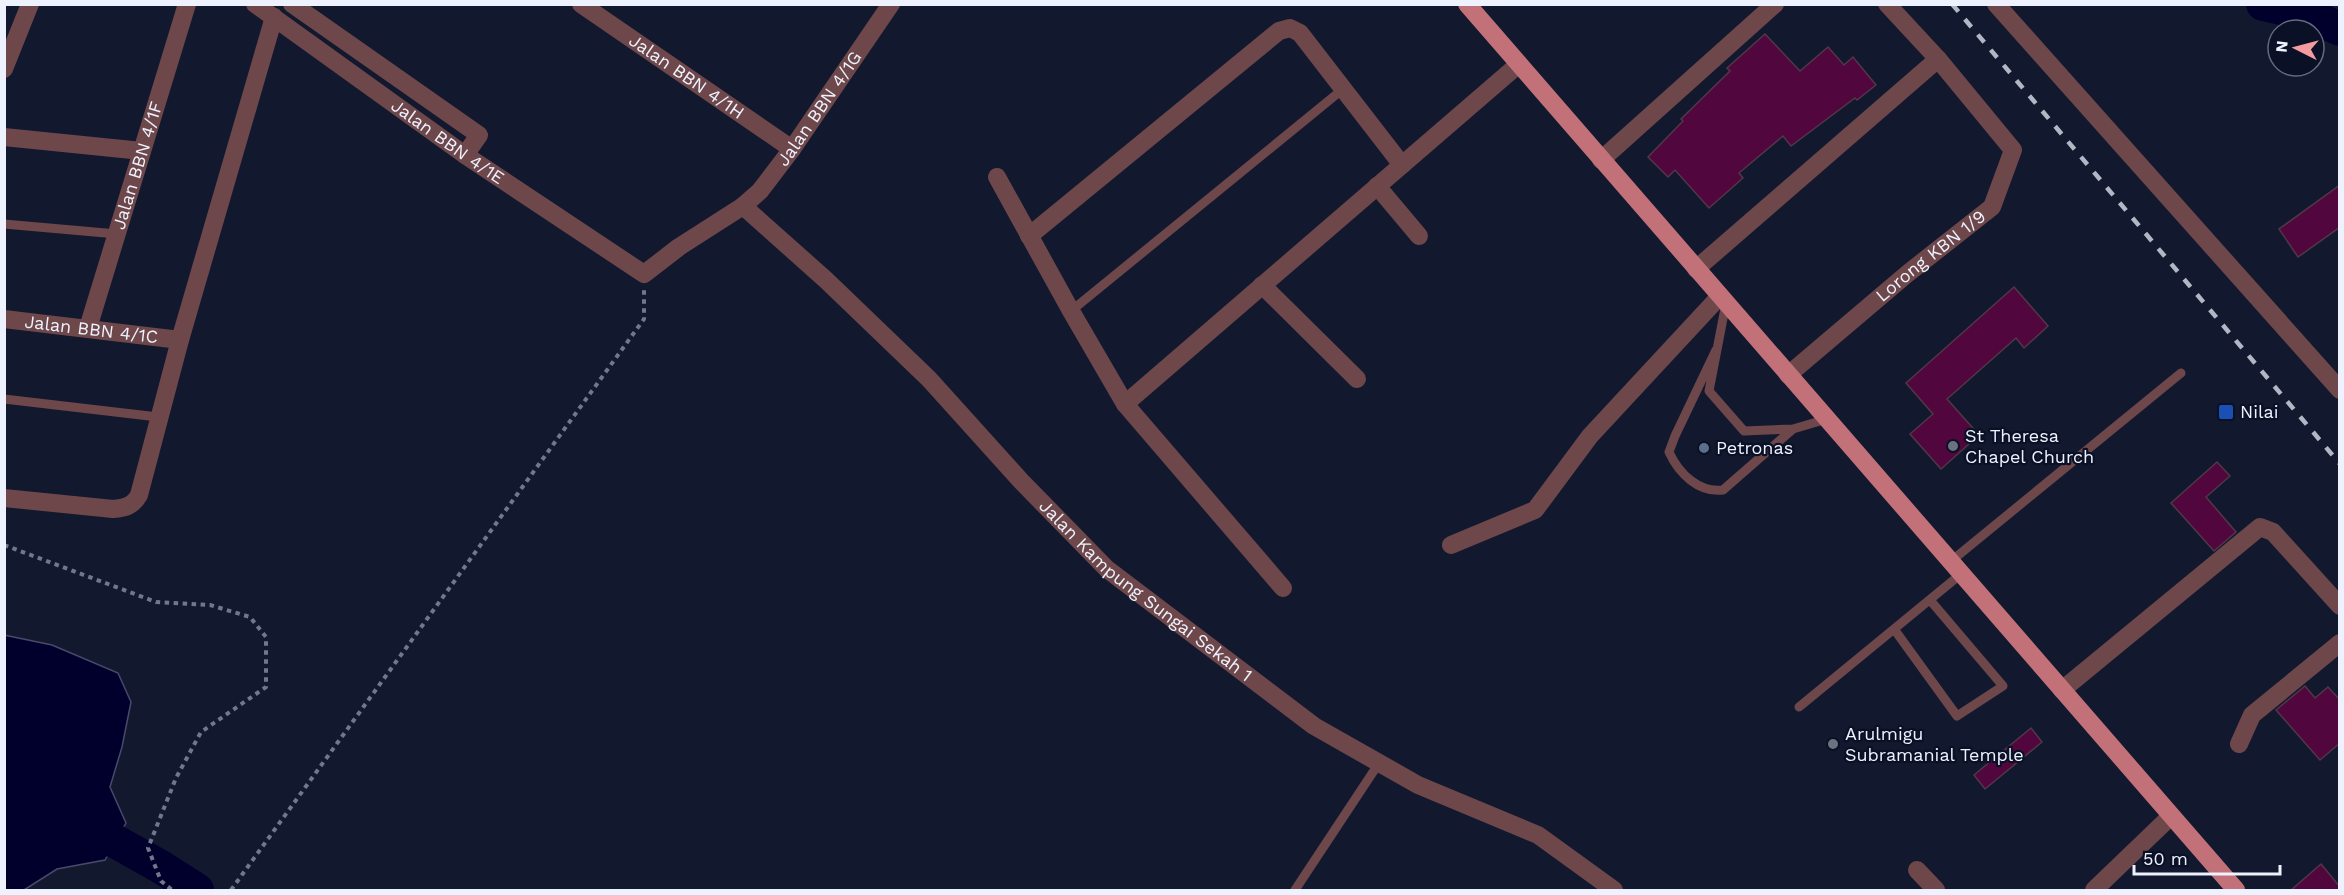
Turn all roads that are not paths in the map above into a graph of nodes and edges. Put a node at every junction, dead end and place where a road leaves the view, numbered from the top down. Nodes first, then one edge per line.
1 (30, 4) edge
2 (187, 4) edge
3 (255, 4) edge
4 (292, 4) edge
5 (580, 4) edge
6 (891, 4) edge
7 (1467, 4) edge
8 (1775, 4) edge
9 (1887, 4) edge
10 (1996, 4) edge
11 (274, 17) junction
12 (1938, 59) junction
13 (1519, 64) junction
14 (4, 69) edge
15 (1343, 89) junction
16 (4, 136) edge
17 (792, 150) junction
18 (142, 151) junction
19 (465, 155) junction
20 (1601, 160) junction
21 (1402, 165) junction
22 (997, 177) dead end
23 (1377, 186) junction
24 (743, 206) junction
25 (4, 224) edge
26 (117, 234) junction
27 (1029, 236) junction
28 (1419, 236) dead end
29 (1696, 269) junction
30 (644, 274) joint
31 (1262, 285) junction
32 (1723, 300) junction
33 (1071, 311) junction
34 (4, 319) edge
35 (88, 328) junction
36 (180, 340) junction
37 (1716, 350) junction
38 (2181, 372) dead end
39 (1788, 375) junction
40 (1357, 379) dead end
41 (2340, 390) edge
42 (4, 399) edge
43 (1125, 404) junction
44 (158, 417) junction
45 (1827, 419) junction
46 (1793, 429) junction
47 (4, 498) edge
48 (1452, 545) dead end
49 (1955, 568) junction
50 (1283, 588) dead end
51 (1930, 600) junction
52 (2340, 606) edge
53 (1894, 629) junction
54 (2340, 643) edge
55 (2062, 690) junction
56 (1799, 707) dead end
57 (2239, 744) dead end
58 (1379, 763) junction
59 (2171, 816) junction
60 (1917, 870) dead end
61 (1295, 891) edge
62 (1614, 891) edge
63 (1936, 891) edge
64 (2094, 891) edge
65 (2236, 891) edge

1 - 14 street
2 - 18 street, Jalan BBN 4/1F
3 - 11 street, Jalan BBN 4/1E
4 - 19 street
5 - 17 street, Jalan BBN 4/1H
6 - 17 street, Jalan BBN 4/1G
7 - 13 main road
8 - 20 street
9 - 12 street
10 - 41 street
11 - 19 street, Jalan BBN 4/1E
11 - 36 street
12 - 29 street
12 - 39 street, Lorong KBN 1/9
13 - 20 main road
13 - 21 street
15 - 21 street
15 - 27 street
15 - 33 lane
16 - 18 street
17 - 24 street, Jalan BBN 4/1G
18 - 26 street, Jalan BBN 4/1F
19 - 30 street, Jalan BBN 4/1E
20 - 29 main road
21 - 23 street
22 - 27 street
23 - 28 street
23 - 31 street
24 - 30 street, Jalan BBN 4/1G
24 - 58 street, Jalan Kampung Sungai Sekah 1
25 - 26 lane
26 - 35 street, Jalan BBN 4/1F
27 - 33 street
29 - 32 main road
31 - 40 street
31 - 43 street
32 - 37 lane
32 - 39 main road
32 - 48 street
33 - 43 street
34 - 35 street, Jalan BBN 4/1C
35 - 36 street, Jalan BBN 4/1C
36 - 44 street
37 - 46 lane
37 - 46 lane
38 - 49 lane
39 - 45 main road
42 - 44 lane
43 - 50 street
44 - 47 street
45 - 46 lane
45 - 49 main road
49 - 51 lane
49 - 55 main road
51 - 53 lane
51 - 53 lane
52 - 55 street
53 - 56 lane
54 - 57 street
55 - 59 main road
58 - 61 lane
58 - 62 street, Jalan Kampung Sungai Sekah 1
59 - 64 street
59 - 65 main road
60 - 63 street

